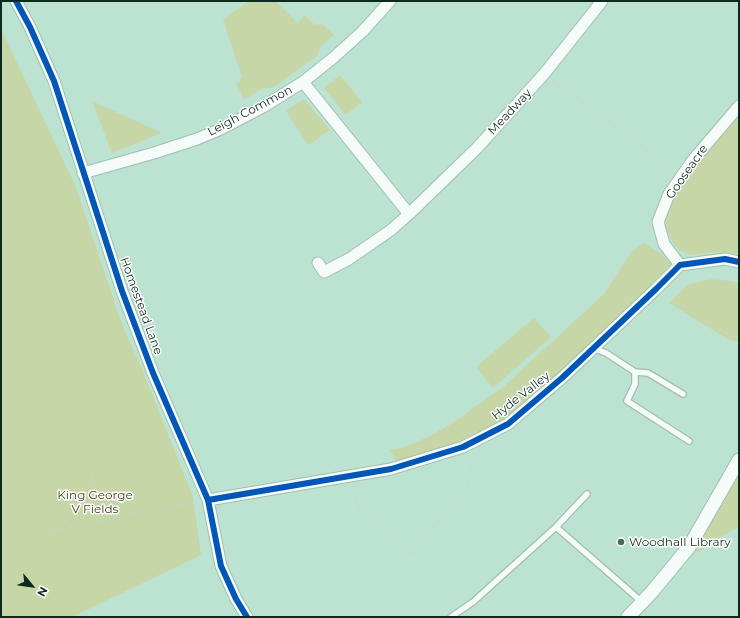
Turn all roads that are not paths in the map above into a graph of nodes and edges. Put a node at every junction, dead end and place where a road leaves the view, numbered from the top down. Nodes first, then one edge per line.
1 (16, 1) edge
2 (390, 1) edge
3 (602, 1) edge
4 (303, 82) junction
5 (739, 106) edge
6 (83, 173) junction
7 (408, 214) junction
8 (739, 262) edge
9 (318, 263) dead end
10 (680, 265) junction
11 (593, 348) junction
12 (635, 372) junction
13 (683, 394) dead end
14 (690, 441) dead end
15 (739, 460) edge
16 (587, 494) dead end
17 (208, 500) junction
18 (556, 527) junction
19 (642, 602) junction
20 (247, 617) edge
21 (451, 617) edge
22 (628, 617) edge

1 - 6 street, Homestead Lane
2 - 4 street, Leigh Common
3 - 7 street, Meadway
4 - 6 street, Leigh Common
4 - 7 street
5 - 10 street, Gooseacre
6 - 17 street, Homestead Lane
7 - 9 street, Meadway
8 - 10 street
10 - 11 street, Hyde Valley
11 - 12 lane
11 - 17 street, Hyde Valley
12 - 13 lane
12 - 14 lane
15 - 19 street
16 - 18 lane
17 - 20 street, Homestead Lane
18 - 19 lane
18 - 21 lane
19 - 22 street

